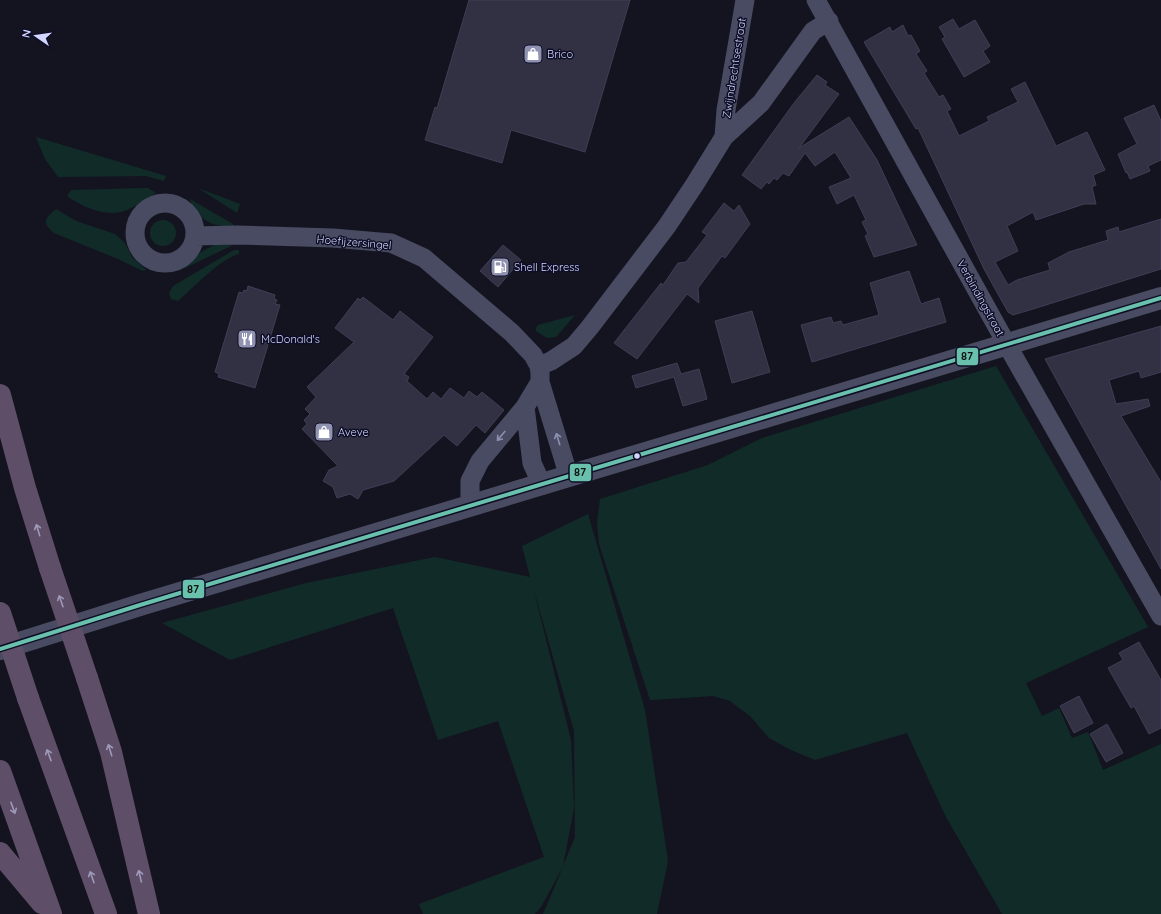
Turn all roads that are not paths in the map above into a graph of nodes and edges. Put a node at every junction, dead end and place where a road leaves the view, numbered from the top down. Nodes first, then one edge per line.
1 (745, 0) edge
2 (816, 0) edge
3 (828, 20) junction
4 (724, 137) junction
5 (195, 236) dead end
6 (1161, 298) edge
7 (1006, 343) junction
8 (539, 374) junction
9 (0, 395) edge
10 (525, 407) junction
11 (569, 477) junction
12 (542, 485) junction
13 (470, 506) junction
14 (0, 613) edge
15 (1161, 616) edge
16 (0, 649) edge
17 (0, 771) edge
18 (0, 854) edge
19 (51, 914) edge
20 (106, 914) edge
21 (149, 914) edge

1 - 4 street, Zwijndrechtsestraat
2 - 3 street, Verbindingstraat
3 - 4 street, Zwijndrechtsestraat
3 - 7 street, Verbindingstraat
4 - 8 street, Zwijndrechtsestraat
5 - 8 street, Hoefijzersingel
6 - 7 street
7 - 11 street
7 - 15 street, Verbindingstraat
8 - 10 street
11 -> 8 street
21 -> 9 highway, bridge
10 - 12 street
10 -> 13 street
11 - 12 street
12 - 13 street
13 - 16 street
20 -> 14 highway, bridge
17 -> 19 highway
18 - 19 highway

